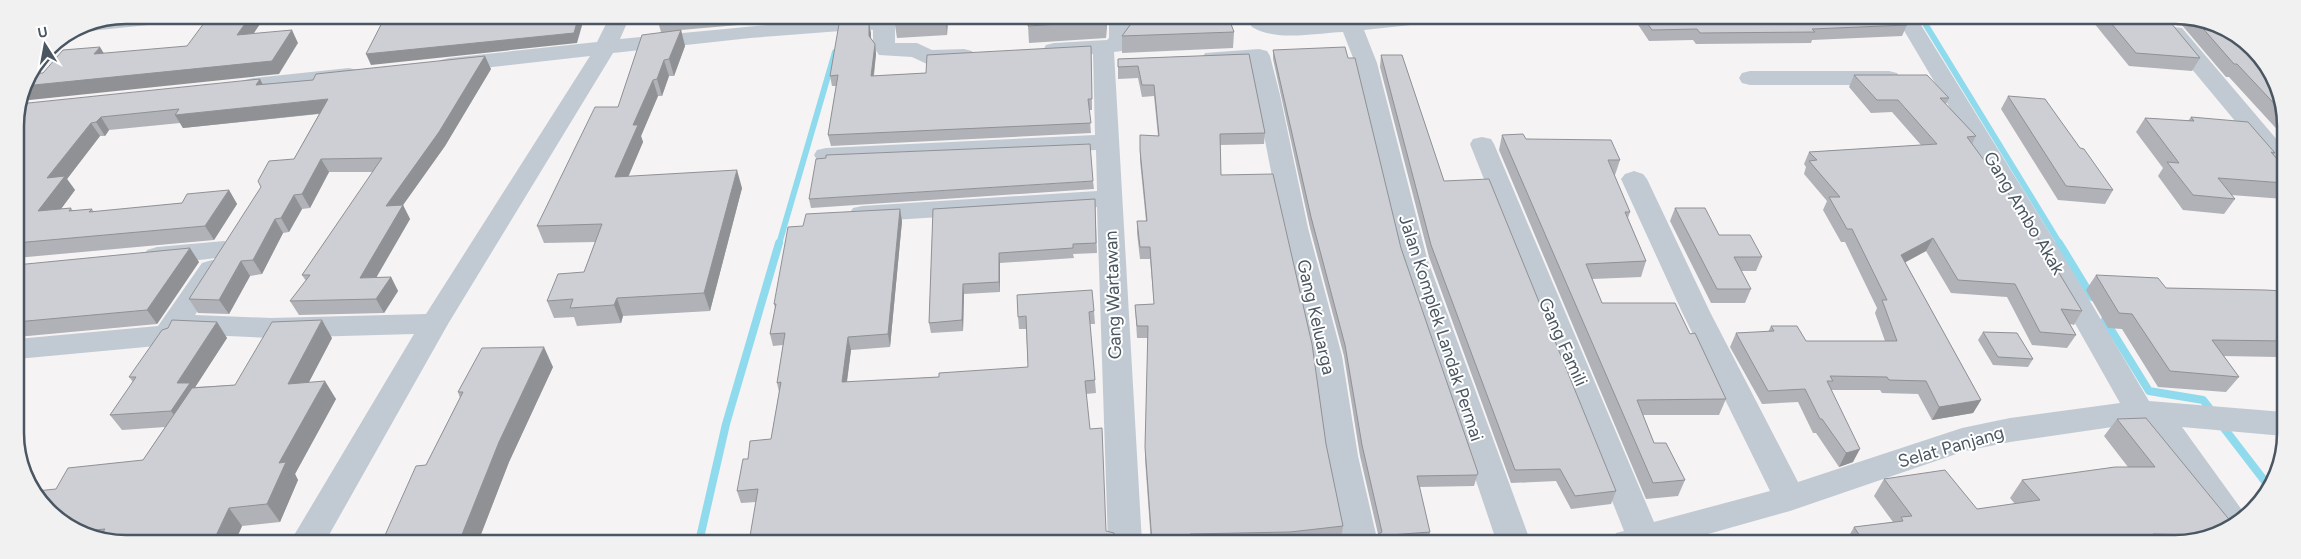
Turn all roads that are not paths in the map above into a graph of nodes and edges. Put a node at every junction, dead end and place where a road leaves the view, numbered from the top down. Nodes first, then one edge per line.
1 (616, 24) edge
2 (840, 24) edge
3 (880, 24) edge
4 (1119, 24) edge
5 (1261, 24) edge
6 (1362, 24) edge
7 (1904, 24) edge
8 (2167, 24) edge
9 (1352, 25) junction
10 (605, 49) junction
11 (1036, 51) edge
12 (981, 54) edge
13 (1110, 57) junction
14 (1191, 59) edge
15 (429, 67) edge
16 (370, 73) edge
17 (1750, 78) dead end
18 (1943, 78) junction
19 (233, 88) edge
20 (1108, 142) junction
21 (1482, 144) dead end
22 (826, 155) edge
23 (2277, 156) edge
24 (1634, 179) dead end
25 (1110, 198) junction
26 (834, 216) edge
27 (239, 225) edge
28 (224, 250) junction
29 (135, 258) edge
30 (175, 324) junction
31 (434, 324) junction
32 (24, 348) edge
33 (2147, 412) junction
34 (2277, 423) edge
35 (1790, 498) junction
36 (2231, 519) edge
37 (311, 535) edge
38 (1125, 535) edge
39 (1359, 535) edge
40 (1511, 535) edge
41 (1634, 535) edge
42 (1657, 535) edge

1 - 10 street
2 - 10 street
3 - 12 street
4 - 13 street
5 - 9 street
6 - 9 street
7 - 18 street, Gang Ambo Akak
8 - 23 street
9 - 40 street, Jalan Komplek Landak Permai
10 - 15 street
10 - 31 street
11 - 13 street
13 - 20 street, Gang Wartawan
14 - 39 street, Gang Keluarga
16 - 19 street
17 - 18 street
18 - 33 street, Gang Ambo Akak
20 - 22 street
20 - 25 street, Gang Wartawan
21 - 41 street, Gang Famili
24 - 35 street
25 - 26 street
25 - 38 street, Gang Wartawan
27 - 28 street
28 - 29 street
28 - 30 street
30 - 31 street
30 - 32 street
31 - 37 street
33 - 34 street, Selat Panjang
33 - 35 street, Selat Panjang
33 - 36 street, Gang Ambo Akak
35 - 42 street, Selat Panjang

